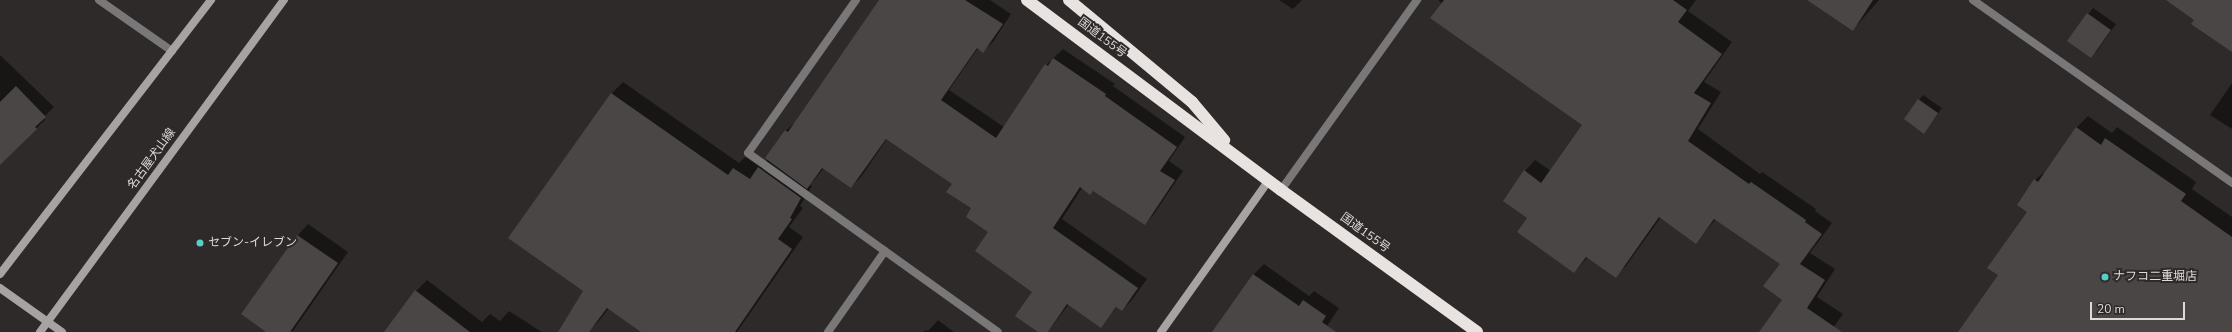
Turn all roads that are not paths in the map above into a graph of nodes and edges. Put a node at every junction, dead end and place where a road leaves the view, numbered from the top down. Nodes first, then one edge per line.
1 (98, 0) edge
2 (211, 0) edge
3 (284, 0) edge
4 (856, 0) edge
5 (1027, 0) edge
6 (1069, 0) edge
7 (1417, 0) edge
8 (1973, 0) edge
9 (172, 51) junction
10 (1238, 156) junction
11 (1269, 180) junction
12 (2232, 183) edge
13 (1282, 190) junction
14 (885, 251) junction
15 (0, 274) edge
16 (0, 288) edge
17 (47, 322) junction
18 (40, 332) edge
19 (62, 332) edge
20 (828, 332) edge
21 (998, 332) edge
22 (1161, 332) edge
23 (1477, 332) edge

1 - 9 street
2 - 9 main road
3 - 17 main road, 名古屋犬山線
4 - 14 street
5 - 10 highway, 国道155号
6 - 10 highway, 国道155号
7 - 13 street
8 - 12 street
9 - 15 main road
10 - 11 highway, 国道155号
11 - 13 highway, 国道155号
11 - 22 main road
13 - 23 highway, 国道155号
14 - 20 street
14 - 21 street
16 - 17 main road
17 - 18 main road, 名古屋犬山線
17 - 19 main road

